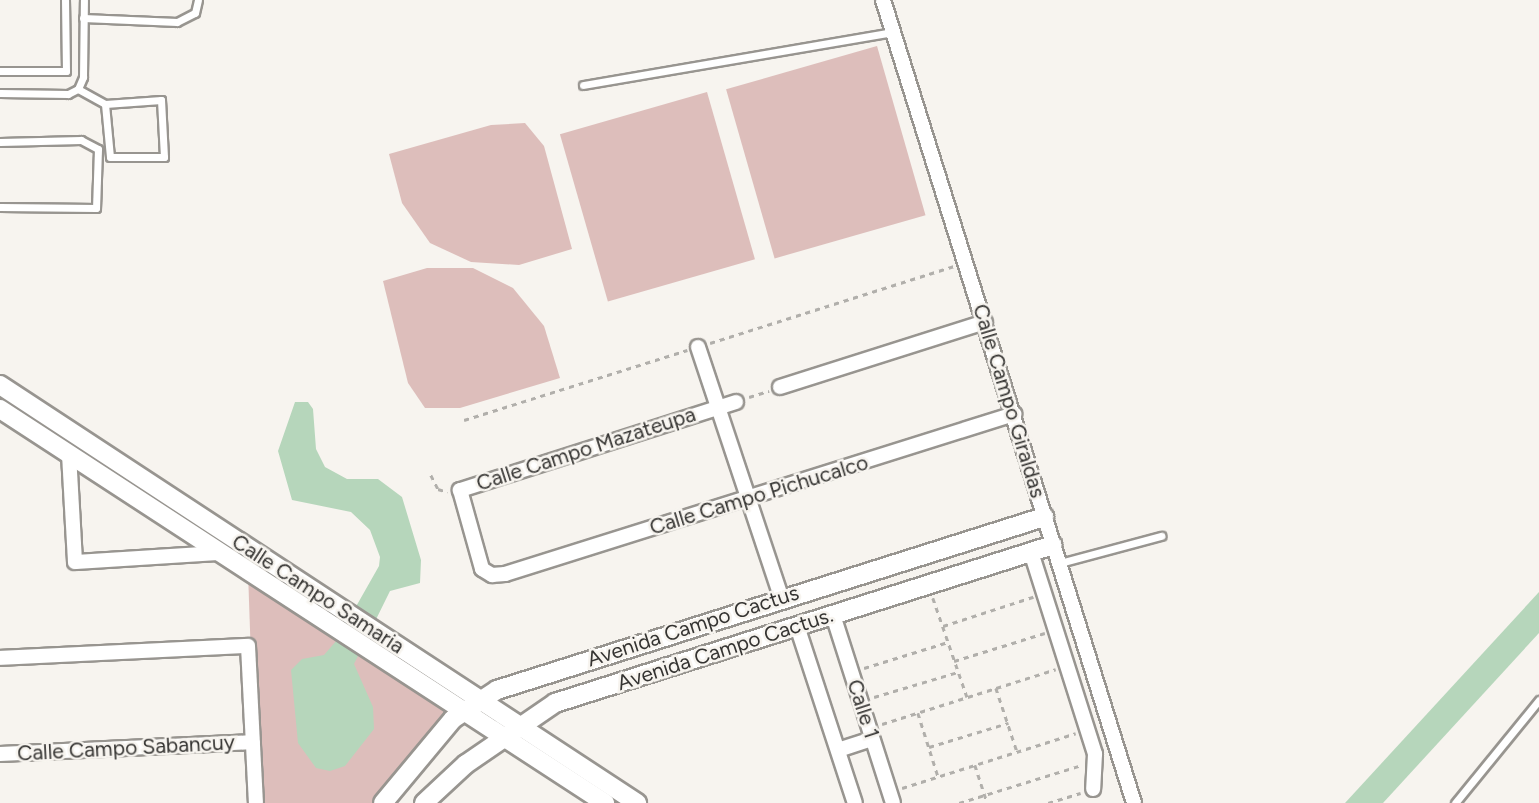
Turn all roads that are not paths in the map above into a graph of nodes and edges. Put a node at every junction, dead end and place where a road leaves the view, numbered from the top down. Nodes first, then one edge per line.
1 (65, 0) edge
2 (84, 0) edge
3 (198, 0) edge
4 (883, 0) edge
5 (83, 18) junction
6 (894, 32) junction
7 (0, 71) edge
8 (583, 85) dead end
9 (78, 89) junction
10 (0, 93) edge
11 (105, 104) junction
12 (0, 142) edge
13 (0, 207) edge
14 (985, 322) junction
15 (698, 347) road end
16 (0, 385) edge
17 (780, 387) road end
18 (736, 402) road end
19 (718, 407) junction
20 (0, 409) edge
21 (1014, 414) junction
22 (69, 454) junction
23 (748, 499) junction
24 (1044, 517) junction
25 (1160, 536) dead end
26 (1053, 545) junction
27 (1031, 552) junction
28 (219, 553) junction
29 (1059, 564) junction
30 (505, 574) joint
31 (781, 597) junction
32 (833, 615) junction
33 (797, 626) junction
34 (0, 658) edge
35 (479, 699) junction
36 (1539, 700) edge
37 (462, 711) junction
38 (518, 725) junction
39 (871, 734) junction
40 (503, 737) junction
41 (253, 742) junction
42 (838, 750) junction
43 (0, 754) edge
44 (1093, 789) road end
45 (891, 797) edge
46 (256, 803) edge
47 (383, 803) edge
48 (424, 803) edge
49 (606, 803) edge
50 (637, 803) edge
51 (855, 803) edge
52 (1134, 803) edge
53 (1455, 803) edge

1 - 7 lane
2 - 5 lane
3 - 5 lane
4 - 6 street, Calle Campo Giraldas
5 - 9 lane
6 - 8 lane
6 - 14 street, Calle Campo Giraldas
9 - 10 lane
9 - 11 lane
11 - 11 lane
12 - 13 lane
14 - 17 street
14 - 21 street, Calle Campo Giraldas
15 - 19 street
16 - 35 street, Calle Campo Samaria
18 - 19 street, Calle Campo Mazateupa
19 - 23 street
19 - 30 street, Calle Campo Mazateupa
20 - 22 street, Calle Campo Samaria
21 - 23 street, Calle Campo Pichucalco
21 - 24 street, Calle Campo Giraldas
22 - 28 street, Calle Campo Samaria
22 - 28 street
23 - 30 street, Calle Campo Pichucalco
23 - 31 street
24 - 26 street, Calle Campo Giraldas
24 - 31 street, Avenida Campo Cactus
25 - 29 lane
26 - 27 street, Avenida Campo Cactus.
26 - 29 street, Calle Campo Giraldas
27 - 32 street, Avenida Campo Cactus.
27 - 44 street
28 - 37 street, Calle Campo Samaria
29 - 52 street, Calle Campo Giraldas
31 - 35 street, Avenida Campo Cactus
32 - 33 street, Avenida Campo Cactus.
32 - 39 street, Calle 1
33 - 38 street, Avenida Campo Cactus.
33 - 42 street, Calle 1
34 - 41 street
35 - 37 street, Avenida Campo Cactus
35 - 38 street, Calle Campo Samaria
36 - 53 lane
37 - 40 street, Calle Campo Samaria
37 - 47 street, Avenida Campo Cactus
38 - 40 street, Avenida Campo Cactus.
38 - 50 street, Calle Campo Samaria
39 - 42 street
39 - 45 street, Calle 1
40 - 48 street, Avenida Campo Cactus.
40 - 49 street, Calle Campo Samaria
41 - 43 street, Calle Campo Sabancuy
41 - 46 street
42 - 51 street, Calle 1

